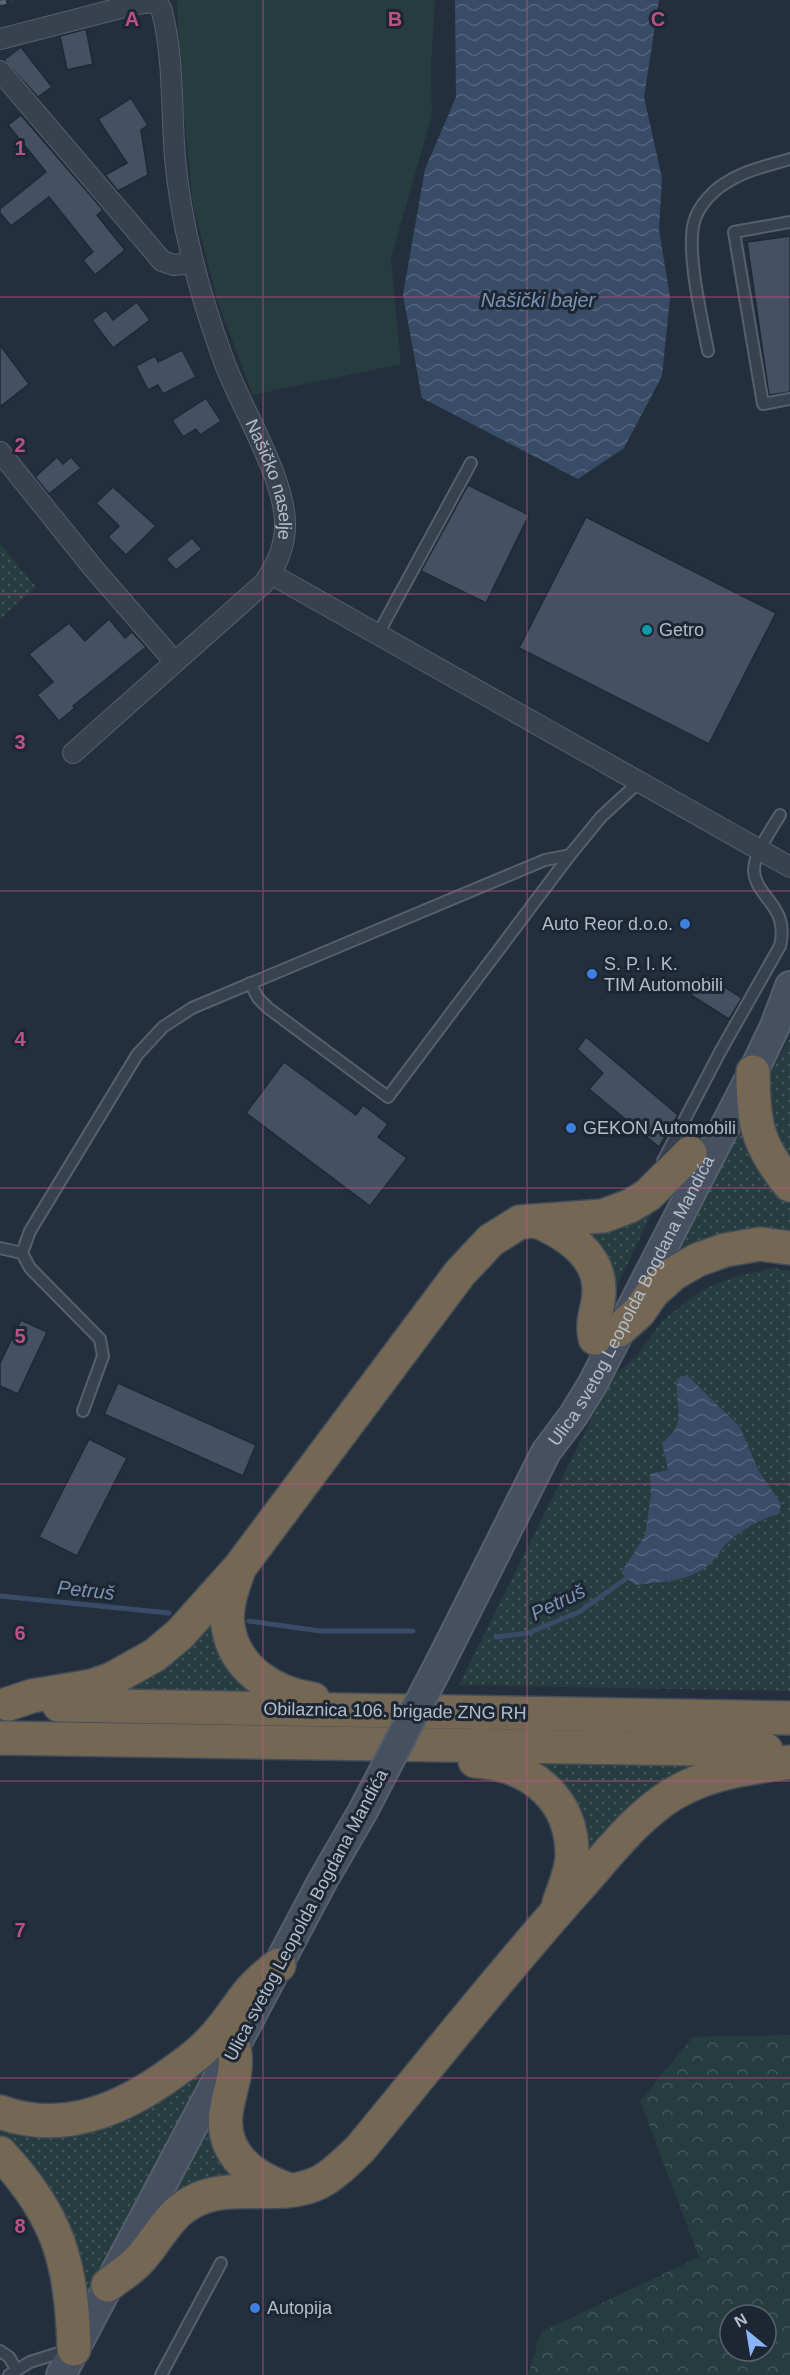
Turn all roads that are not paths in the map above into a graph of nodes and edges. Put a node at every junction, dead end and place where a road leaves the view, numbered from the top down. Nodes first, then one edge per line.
1 (0, 39) edge
2 (0, 71) edge
3 (790, 159) edge
4 (790, 222) edge
5 (192, 263) junction
6 (708, 351) dead end
7 (790, 399) edge
8 (0, 453) edge
9 (471, 463) dead end
10 (271, 574) junction
11 (378, 634) junction
12 (174, 661) junction
13 (74, 753) dead end
14 (640, 782) junction
15 (780, 815) dead end
16 (761, 850) junction
17 (570, 855) junction
18 (790, 867) edge
19 (250, 983) junction
20 (790, 984) edge
21 (753, 1072) junction
22 (676, 1159) junction
23 (790, 1185) edge
24 (537, 1221) junction
25 (790, 1248) edge
26 (1, 1252) edge
27 (22, 1253) junction
28 (607, 1334) junction
29 (83, 1411) dead end
30 (240, 1567) junction
31 (4, 1704) edge
32 (790, 1706) edge
33 (361, 1710) junction
34 (756, 1717) junction
35 (790, 1718) edge
36 (0, 1738) edge
37 (81, 1739) junction
38 (422, 1745) junction
39 (790, 1750) edge
40 (0, 1754) edge
41 (790, 1762) edge
42 (556, 1912) junction
43 (279, 1965) junction
44 (234, 2048) junction
45 (0, 2112) edge
46 (0, 2153) edge
47 (292, 2190) junction
48 (220, 2263) dead end
49 (108, 2284) junction
50 (0, 2351) edge
51 (68, 2362) edge
52 (12, 2372) edge
53 (161, 2375) edge

1 - 5 street, Našičko naselje
2 - 5 street
3 - 6 lane
4 - 7 lane
5 - 10 street, Našičko naselje
8 - 12 street
9 - 11 lane
10 - 11 street
10 - 12 street, Našičko naselje
11 - 14 street
12 - 13 street, Našičko naselje
14 - 16 street
14 - 17 lane
15 - 16 lane
16 - 18 street
16 - 22 lane
17 - 19 lane
17 - 19 lane
19 - 27 lane
20 - 21 main road, Ulica svetog Leopolda Bogdana Mandića
20 - 22 main road, Ulica svetog Leopolda Bogdana Mandića
21 - 23 highway
21 - 28 main road, Ulica svetog Leopolda Bogdana Mandića
22 - 24 highway
22 - 28 main road, Ulica svetog Leopolda Bogdana Mandića
24 - 28 highway
24 - 30 highway
25 - 28 highway
26 - 27 lane
27 - 29 lane
28 - 43 main road, Ulica svetog Leopolda Bogdana Mandića, bridge
30 - 31 highway
30 - 33 highway
31 - 33 highway, Obilaznica 106. brigade ZNG RH
32 - 34 highway
33 - 34 highway, Obilaznica 106. brigade ZNG RH
34 - 35 highway, Obilaznica 106. brigade ZNG RH
36 - 37 highway, Obilaznica 106. brigade ZNG RH
37 - 38 highway, Obilaznica 106. brigade ZNG RH
37 - 40 highway
38 - 39 highway, Obilaznica 106. brigade ZNG RH
38 - 42 highway
41 - 42 highway
42 - 47 highway
43 - 44 main road, Ulica svetog Leopolda Bogdana Mandića
43 - 45 highway
44 - 47 highway
44 - 49 main road, Ulica svetog Leopolda Bogdana Mandića
46 - 51 highway
47 - 49 highway
48 - 53 lane
49 - 51 main road, Ulica svetog Leopolda Bogdana Mandića
50 - 52 lane
51 - 52 lane

